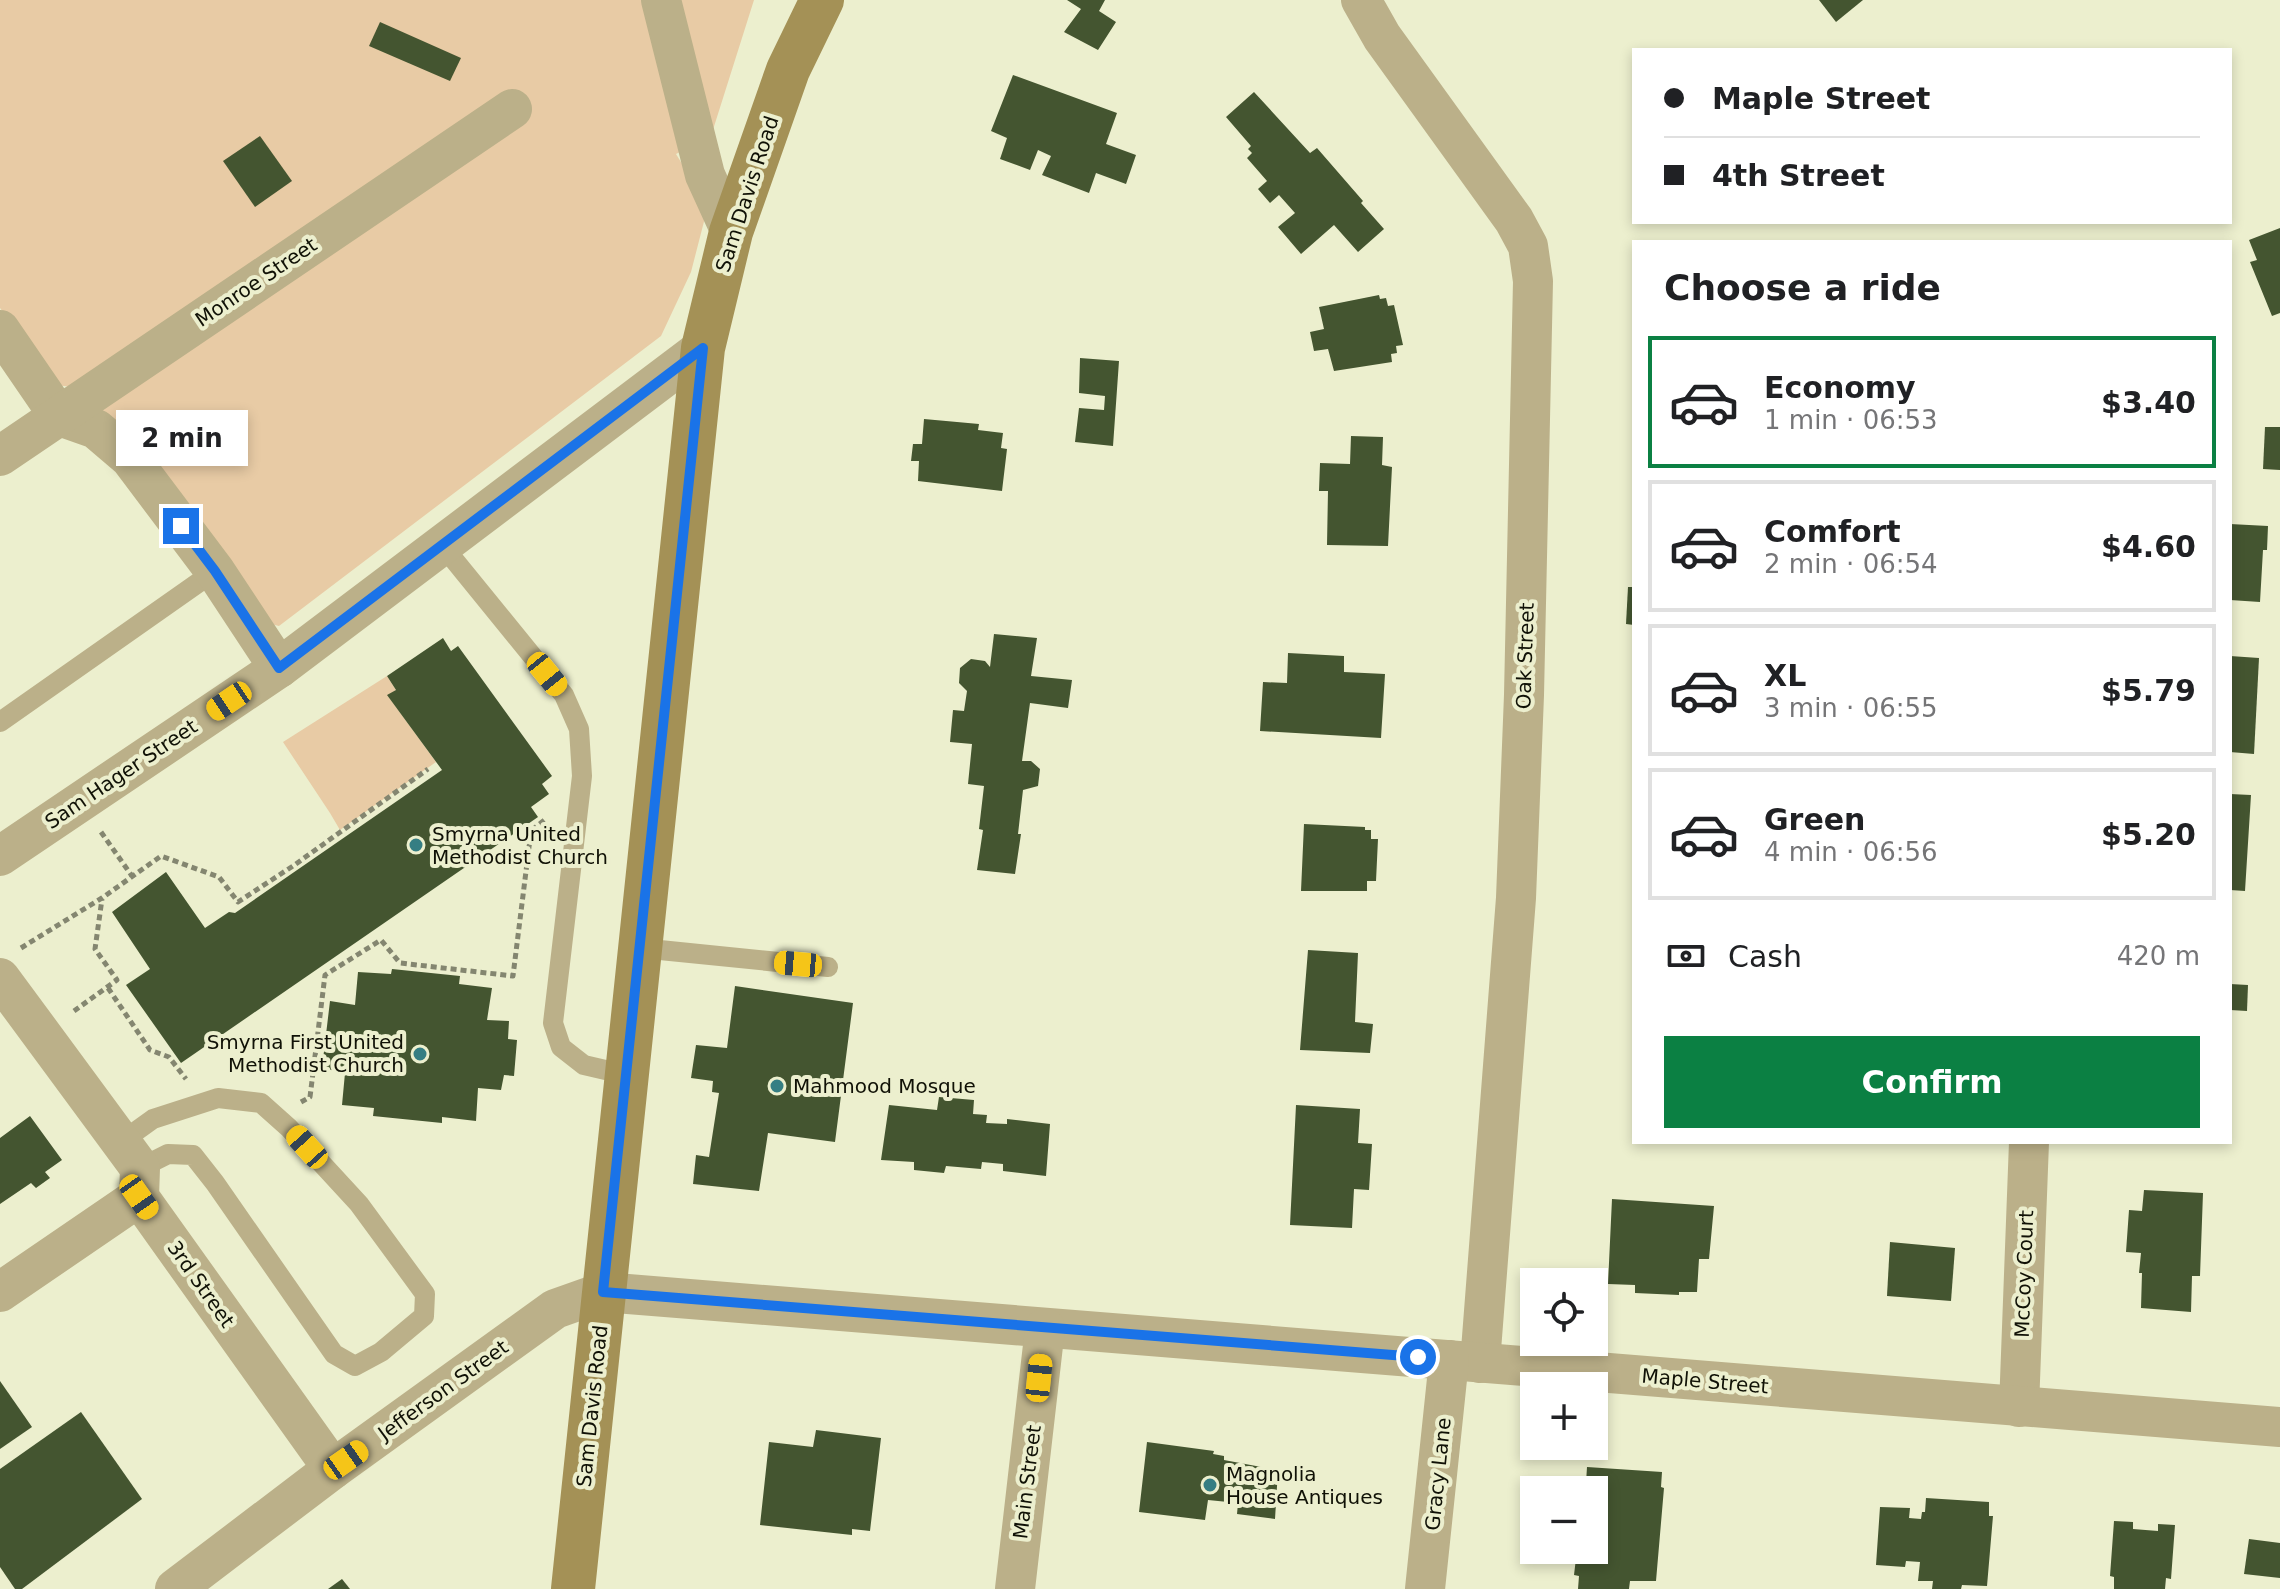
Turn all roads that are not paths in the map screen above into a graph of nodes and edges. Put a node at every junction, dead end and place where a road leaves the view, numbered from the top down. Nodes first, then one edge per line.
1 (661, 0) edge
2 (822, 0) edge
3 (1361, 0) edge
4 (512, 109) dead end
5 (731, 232) junction
6 (0, 330) edge
7 (703, 348) junction
8 (59, 416) junction
9 (0, 456) edge
10 (442, 545) junction
11 (215, 571) junction
12 (279, 668) junction
13 (0, 722) edge
14 (0, 856) edge
15 (640, 948) junction
16 (828, 967) dead end
17 (14, 996) edge
18 (627, 1075) junction
19 (2029, 1144) edge
20 (134, 1169) junction
21 (0, 1292) edge
22 (603, 1292) junction
23 (1045, 1328) junction
24 (1464, 1361) junction
25 (2019, 1407) junction
26 (2280, 1427) edge
27 (333, 1469) junction
28 (175, 1589) edge
29 (573, 1589) edge
30 (1015, 1589) edge
31 (1425, 1589) edge

1 - 5 street
2 - 5 street, Sam Davis Road
3 - 24 street, Oak Street
4 - 8 street, Monroe Street
5 - 7 street, Sam Davis Road
6 - 8 street
7 - 10 street, Sam Hager Street
7 - 15 street, Sam Davis Road
8 - 9 street, Monroe Street
8 - 11 street
10 - 12 street, Sam Hager Street
10 - 18 lane
11 - 12 street
11 - 13 lane
12 - 14 street, Sam Hager Street
15 - 16 lane
15 - 18 street, Sam Davis Road
17 - 20 street, 3rd Street
18 - 22 street, Sam Davis Road
19 - 25 street, McCoy Court
20 - 20 lane
20 - 21 street
20 - 27 street, 3rd Street
22 - 23 street, Maple Street
22 - 27 street, Jefferson Street
22 - 29 street, Sam Davis Road
23 - 24 street, Maple Street
23 - 30 street, Main Street
24 - 25 street, Maple Street
24 - 31 street, Gracy Lane
25 - 26 street, Maple Street
27 - 28 street, Jefferson Street

